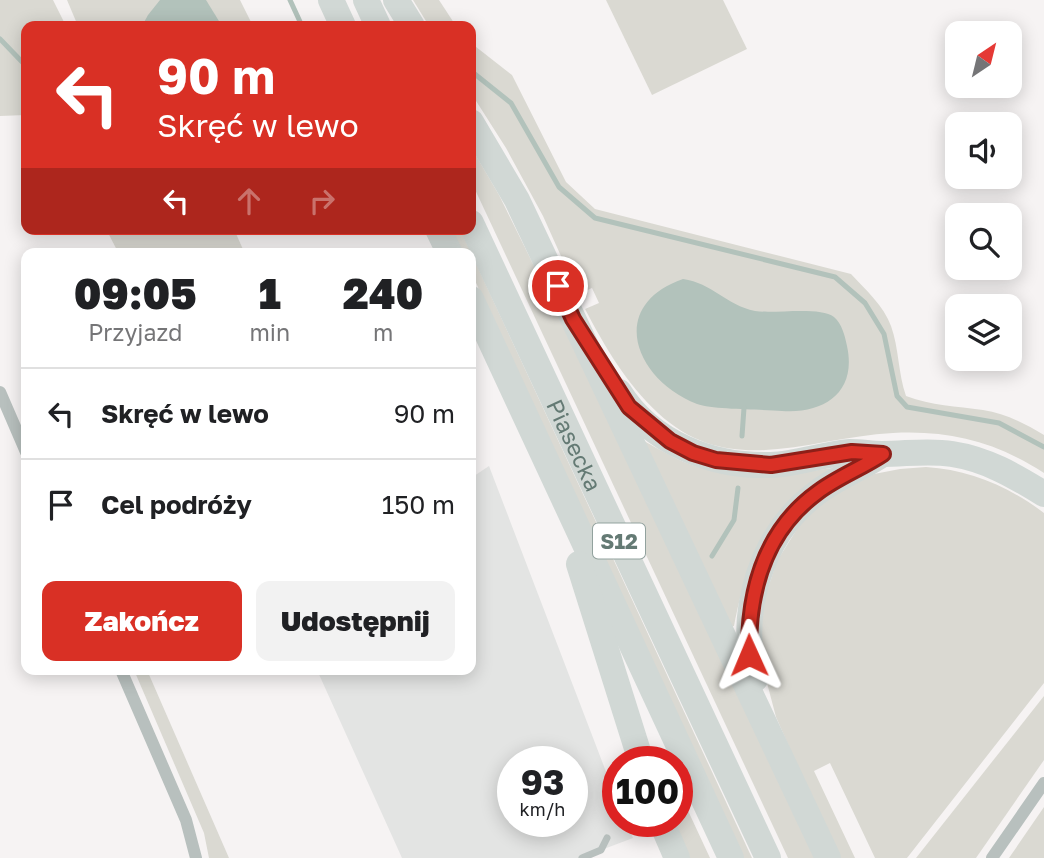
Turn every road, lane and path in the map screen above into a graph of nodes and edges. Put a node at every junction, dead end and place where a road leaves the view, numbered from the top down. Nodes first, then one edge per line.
1 (331, 0) edge
2 (366, 0) edge
3 (396, 0) edge
4 (342, 21) edge
5 (376, 21) edge
6 (409, 21) edge
7 (476, 130) edge
8 (476, 234) edge
9 (476, 310) edge
10 (573, 319) junction
11 (0, 392) edge
12 (21, 440) edge
13 (883, 454) junction
14 (551, 471) junction
15 (1044, 494) edge
16 (123, 675) edge
17 (765, 722) junction
18 (636, 746) edge
19 (1044, 783) edge
20 (668, 837) edge
21 (607, 838) dead end
22 (196, 858) edge
23 (582, 858) edge
24 (677, 858) edge
25 (731, 858) edge
26 (768, 858) edge
27 (828, 858) edge
28 (992, 858) edge

1 - 4 highway
2 - 5 highway
3 - 6 highway
7 - 10 highway
8 - 26 highway, Piasecka / S12
9 - 14 highway, Piasecka / S12
10 - 13 highway
10 - 17 highway
11 - 12 street
13 - 15 highway
13 - 17 highway
14 - 18 highway
14 - 25 highway, Piasecka / S12
16 - 22 street
17 - 27 highway
19 - 28 street
20 - 24 highway
21 - 23 street

